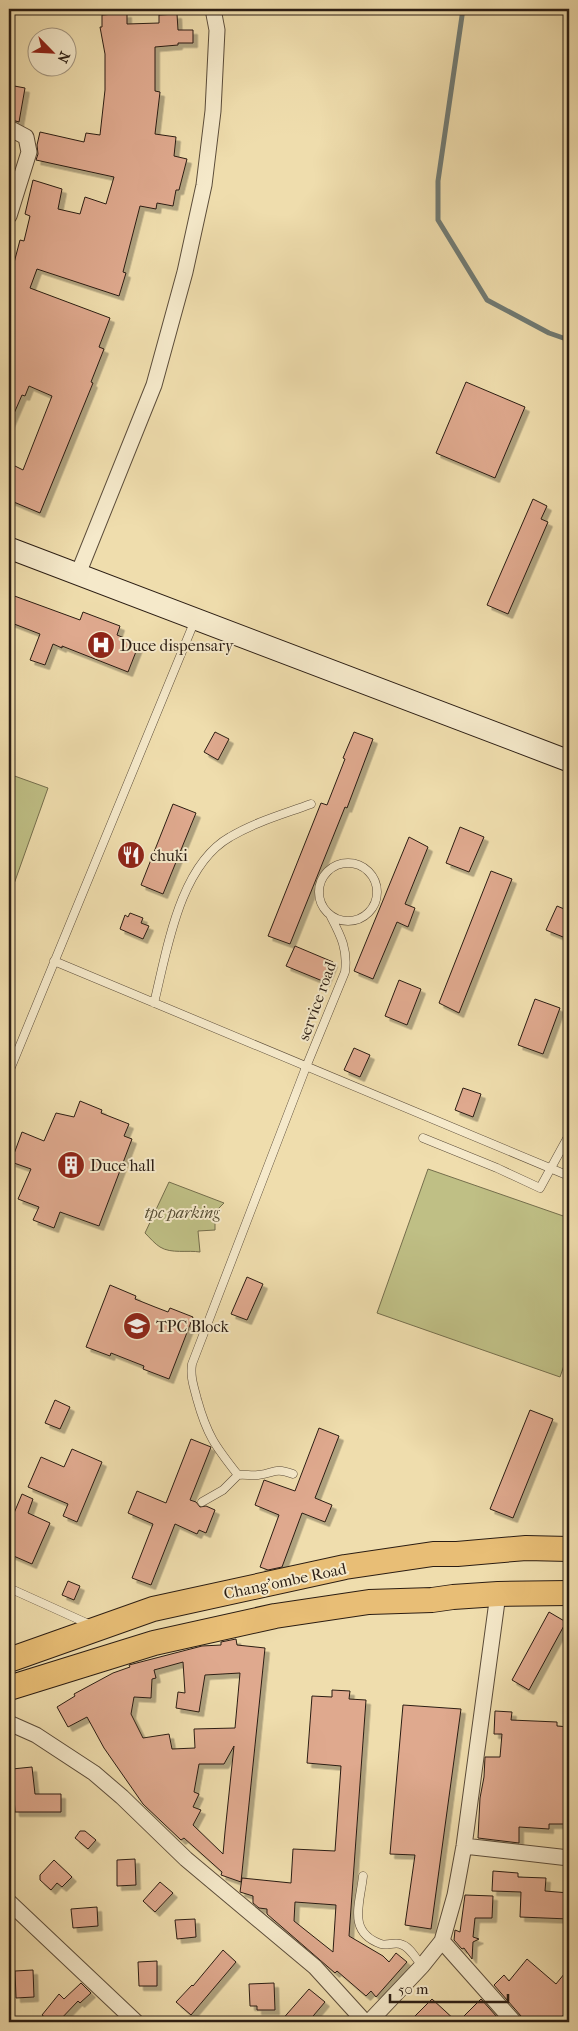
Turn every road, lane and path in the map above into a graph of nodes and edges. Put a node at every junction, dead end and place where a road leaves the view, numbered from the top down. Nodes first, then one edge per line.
1 (213, 9) edge
2 (9, 128) edge
3 (10, 211) edge
4 (9, 548) edge
5 (78, 574) junction
6 (195, 620) junction
7 (569, 761) edge
8 (312, 804) dead end
9 (331, 917) junction
10 (54, 961) junction
11 (154, 1003) junction
12 (9, 1048) edge
13 (17, 1052) junction
14 (306, 1067) junction
15 (9, 1072) edge
16 (569, 1135) edge
17 (423, 1138) dead end
18 (550, 1169) junction
19 (569, 1176) edge
20 (293, 1474) dead end
21 (238, 1475) junction
22 (202, 1502) dead end
23 (569, 1549) edge
24 (9, 1588) edge
25 (569, 1593) edge
26 (498, 1594) junction
27 (100, 1629) junction
28 (9, 1660) edge
29 (9, 1688) edge
30 (9, 1724) edge
31 (9, 1729) edge
32 (464, 1846) junction
33 (569, 1858) edge
34 (364, 1876) dead end
35 (9, 1902) edge
36 (442, 1941) junction
37 (422, 1966) junction
38 (136, 2022) edge
39 (365, 2022) edge
40 (369, 2022) edge
41 (514, 2022) edge

1 - 5 street
2 - 3 street
4 - 5 street
5 - 6 street
6 - 7 street
6 - 10 lane
8 - 11 lane
9 - 9 lane, service road
9 - 14 lane, service road
10 - 11 lane
10 - 13 lane
11 - 14 lane
12 - 13 lane
13 - 15 lane
14 - 18 lane
14 - 21 lane, service road
16 - 18 lane
17 - 18 lane
18 - 19 lane
20 - 21 lane
21 - 22 lane
23 - 27 main road, Chang'ombe Road
24 - 27 lane
25 - 26 main road, Chang'ombe Road
26 - 29 main road, Chang'ombe Road
26 - 32 street
27 - 28 main road, Chang'ombe Road
30 - 31 street
30 - 39 street
32 - 33 street
32 - 36 street
34 - 37 lane
35 - 38 street
36 - 37 street
36 - 41 street
37 - 40 street

